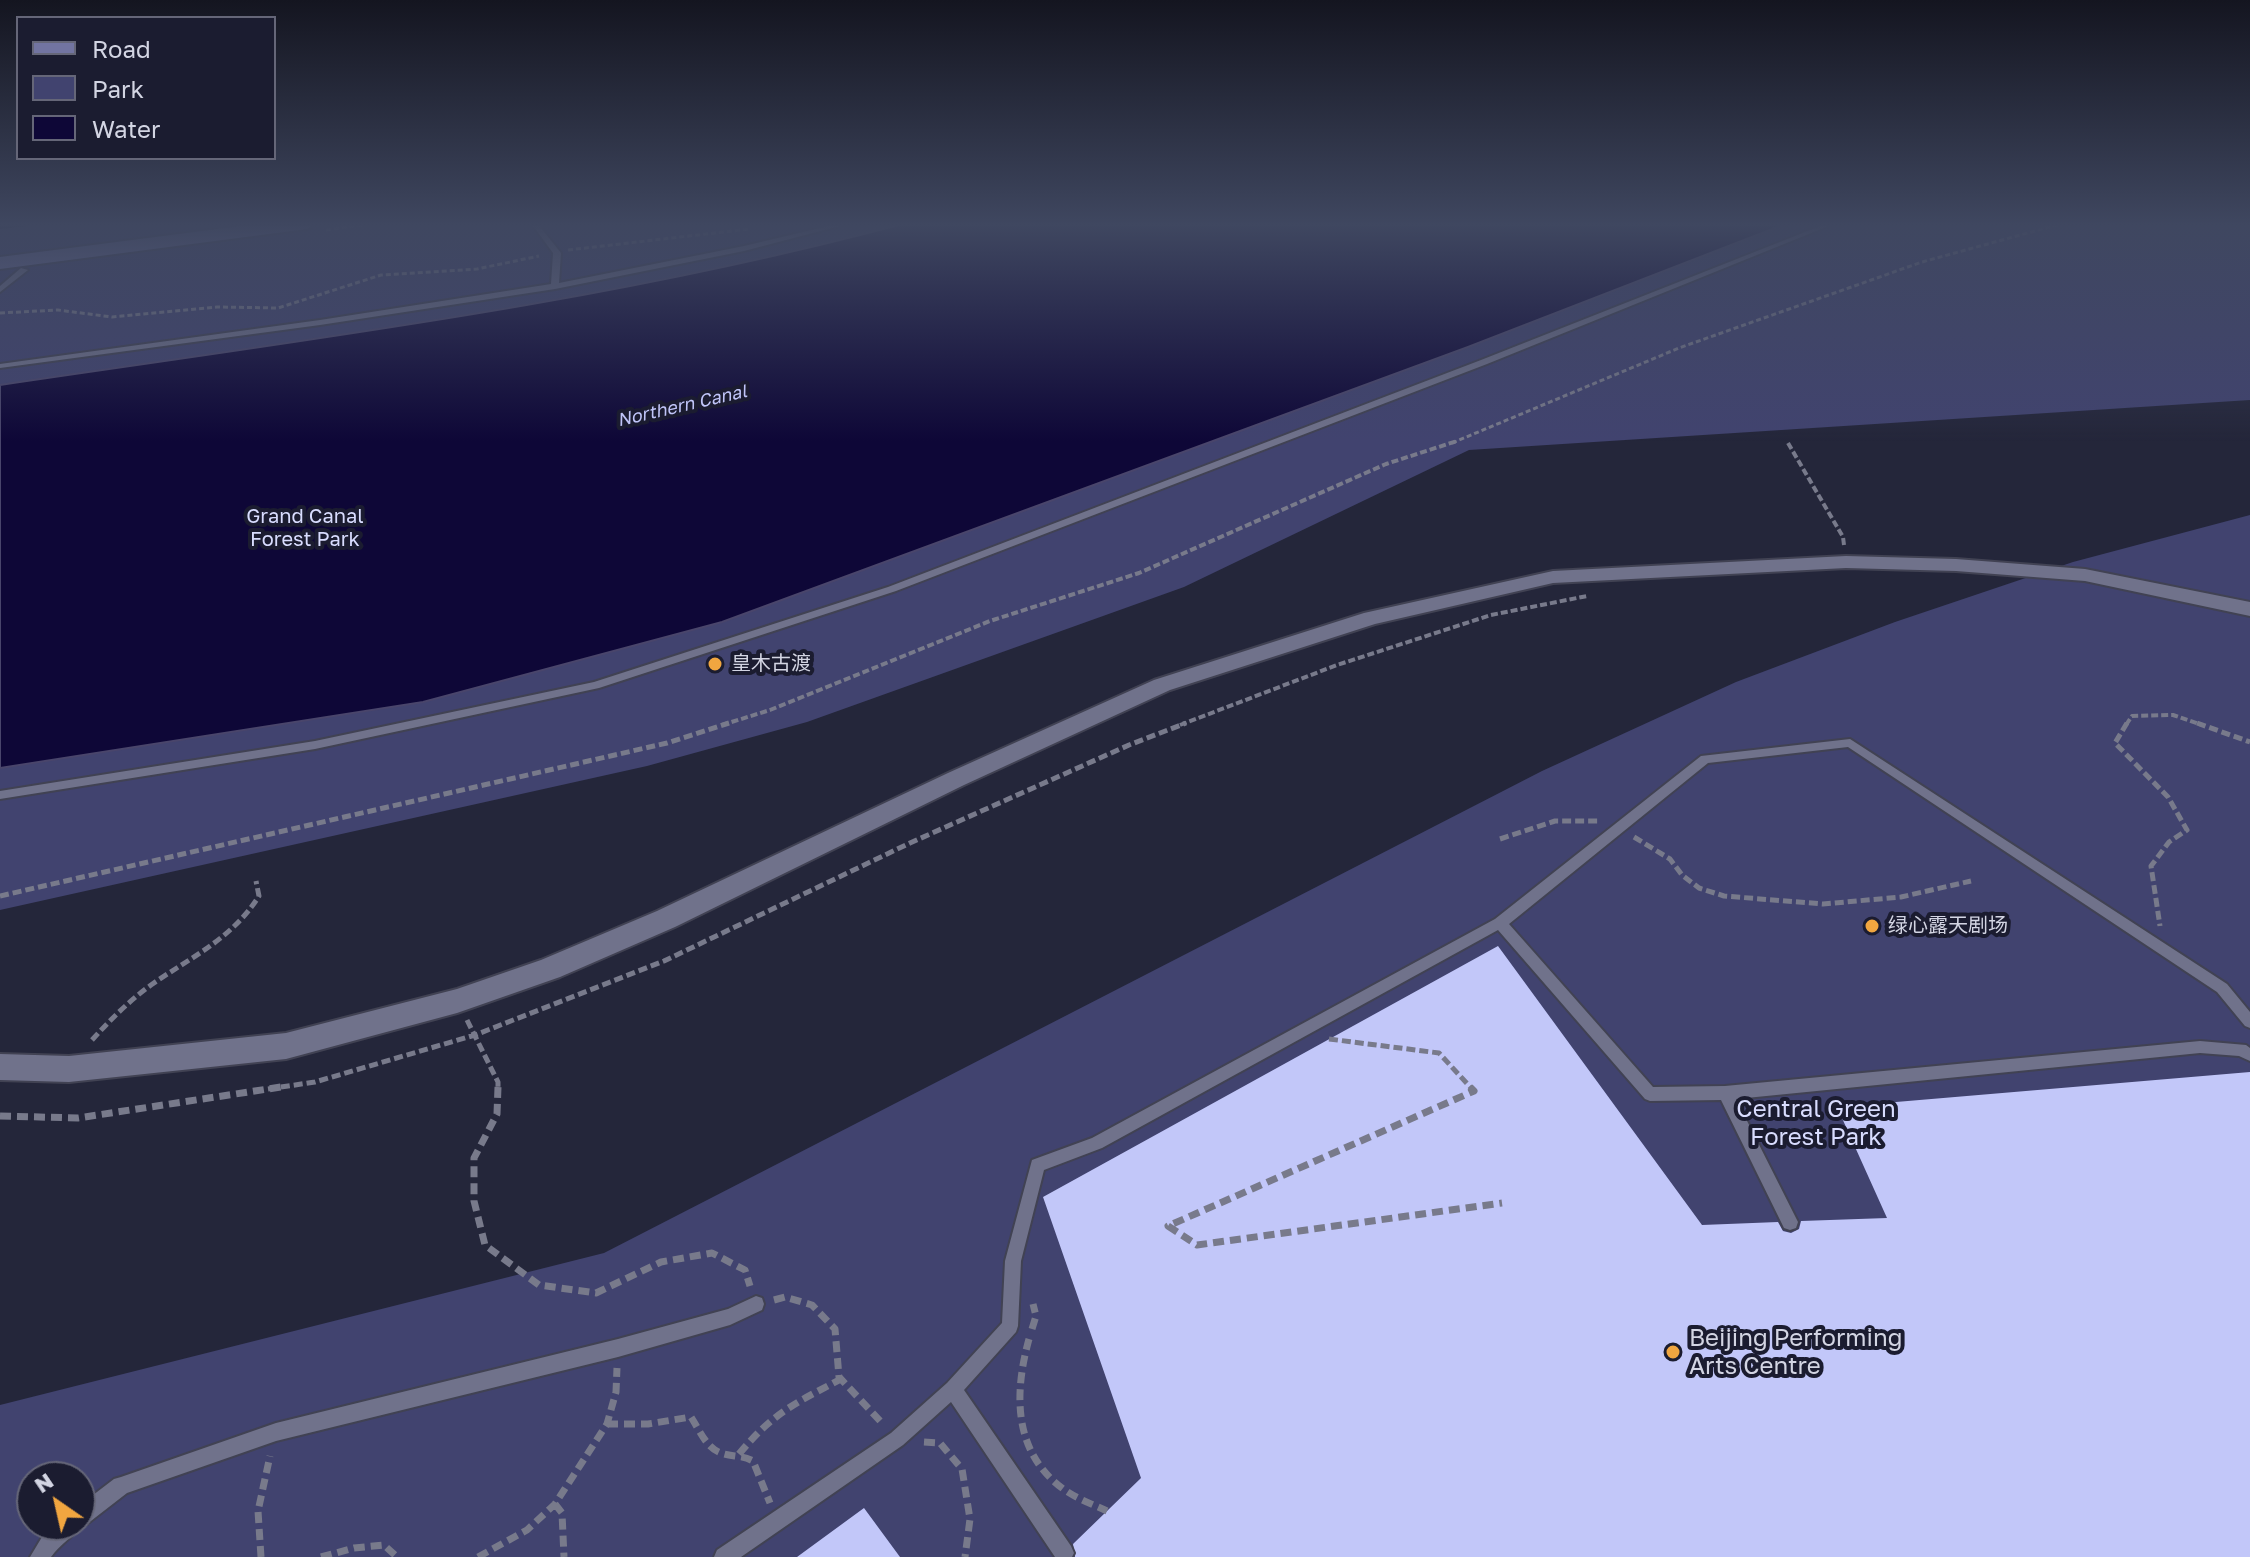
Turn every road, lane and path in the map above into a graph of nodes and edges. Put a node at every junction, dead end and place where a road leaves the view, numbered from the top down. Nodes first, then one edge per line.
1 (317, 296) edge
2 (494, 296) edge
3 (1649, 296) edge
4 (1827, 296) edge
5 (0, 313) edge
6 (0, 366) edge
7 (1788, 443) dead end
8 (1846, 562) junction
9 (1590, 596) dead end
10 (2250, 609) edge
11 (2250, 742) edge
12 (0, 795) edge
13 (1620, 828) junction
14 (1500, 839) dead end
15 (256, 881) dead end
16 (1971, 881) dead end
17 (0, 896) edge
18 (1500, 923) junction
19 (2164, 950) junction
20 (457, 1001) junction
21 (2250, 1022) edge
22 (475, 1035) junction
23 (1292, 1035) junction
24 (2250, 1055) edge
25 (0, 1067) edge
26 (69, 1069) junction
27 (1725, 1093) junction
28 (0, 1116) edge
29 (1502, 1203) dead end
30 (1790, 1222) dead end
31 (1013, 1261) junction
32 (756, 1304) junction
33 (618, 1348) junction
34 (841, 1379) junction
35 (953, 1389) junction
36 (607, 1424) junction
37 (276, 1432) junction
38 (897, 1439) junction
39 (739, 1454) junction
40 (555, 1504) junction
41 (96, 1505) edge
42 (1107, 1511) dead end
43 (776, 1519) junction
44 (1064, 1553) dead end
45 (261, 1557) edge
46 (321, 1557) edge
47 (397, 1557) edge
48 (478, 1557) edge
49 (564, 1557) edge
50 (724, 1557) edge
51 (965, 1557) edge

1 - 5 path
2 - 6 lane
3 - 12 lane
4 - 17 path
7 - 8 path
8 - 10 street
8 - 20 street
9 - 22 path
11 - 19 path
13 - 14 path
13 - 16 path
13 - 18 lane
13 - 19 lane
15 - 26 path
18 - 23 lane
18 - 27 lane
19 - 21 lane
20 - 22 path
20 - 26 street
22 - 28 path
22 - 32 path
23 - 29 path
23 - 31 lane
24 - 27 lane
25 - 26 street
27 - 30 lane
31 - 35 lane
31 - 42 path
32 - 33 lane
32 - 34 path
33 - 36 path
33 - 37 lane
34 - 38 path
34 - 39 path
35 - 38 lane
35 - 44 lane
36 - 39 path
36 - 40 path
37 - 41 lane
37 - 45 path
38 - 43 lane
38 - 51 path
39 - 43 path
40 - 48 path
40 - 49 path
43 - 50 lane
46 - 47 path

